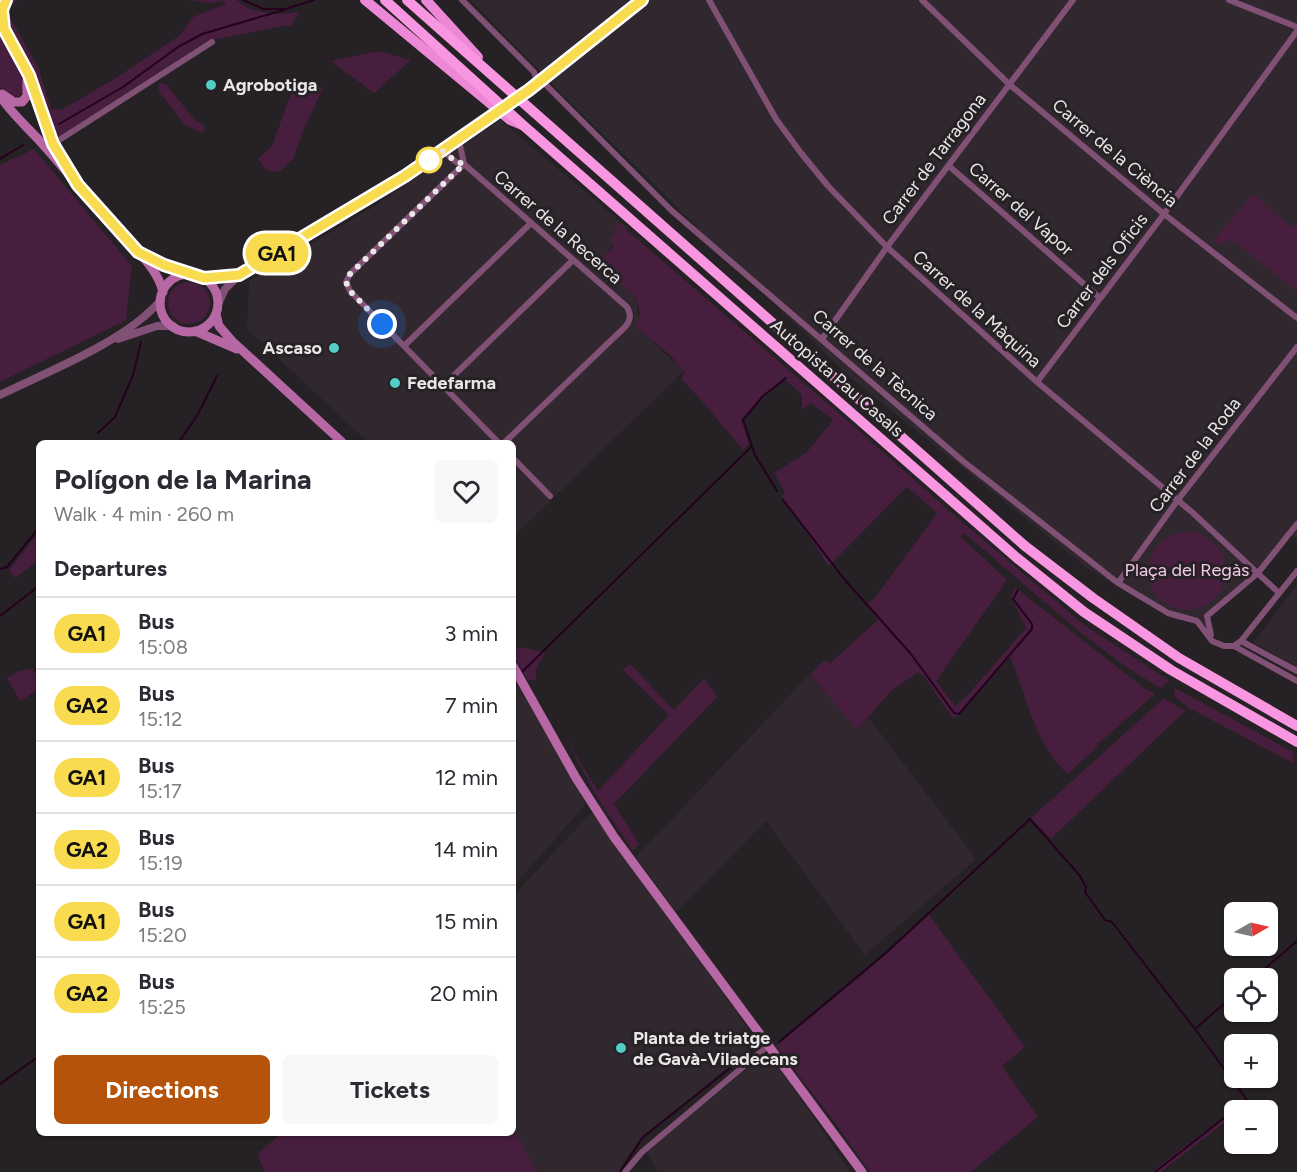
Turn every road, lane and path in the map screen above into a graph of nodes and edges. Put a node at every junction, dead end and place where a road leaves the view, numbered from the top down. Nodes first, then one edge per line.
1 (6, 0) edge
2 (361, 0) edge
3 (385, 0) edge
4 (407, 0) edge
5 (426, 0) edge
6 (462, 0) edge
7 (642, 0) edge
8 (709, 0) edge
9 (922, 0) edge
10 (1073, 0) edge
11 (1228, 0) edge
12 (369, 3) edge
13 (2, 26) edge
14 (1297, 29) edge
15 (212, 42) dead end
16 (24, 66) junction
17 (498, 80) junction
18 (540, 81) junction
19 (1009, 84) junction
20 (0, 94) edge
21 (491, 100) junction
22 (459, 140) junction
23 (53, 144) junction
24 (443, 151) junction
25 (464, 164) junction
26 (949, 166) junction
27 (78, 185) junction
28 (1164, 214) junction
29 (531, 223) junction
30 (887, 247) junction
31 (138, 252) junction
32 (573, 260) junction
33 (186, 274) junction
34 (239, 275) junction
35 (204, 278) junction
36 (162, 296) junction
37 (1100, 298) junction
38 (218, 304) junction
39 (216, 314) junction
40 (1297, 318) edge
41 (173, 326) junction
42 (195, 330) junction
43 (822, 339) junction
44 (105, 343) junction
45 (404, 346) junction
46 (1297, 347) edge
47 (244, 353) junction
48 (1037, 382) junction
49 (443, 386) junction
50 (0, 395) edge
51 (340, 440) edge
52 (496, 440) edge
53 (507, 440) edge
54 (516, 461) edge
55 (550, 496) dead end
56 (1177, 501) junction
57 (1297, 524) edge
58 (1297, 571) edge
59 (1258, 573) junction
60 (1118, 583) junction
61 (1279, 593) junction
62 (1212, 641) junction
63 (1241, 641) junction
64 (1234, 646) junction
65 (516, 671) edge
66 (1297, 671) edge
67 (1297, 681) edge
68 (1297, 726) edge
69 (1297, 742) edge
70 (769, 1045) junction
71 (625, 1172) edge
72 (862, 1172) edge

1 - 13 main road
2 - 12 highway
3 - 21 highway, Autopista Pau Casals
4 - 17 highway, Autopista Pau Casals
5 - 17 highway
6 - 18 street, Carrer de la Tècnica
7 - 18 street
8 - 30 street, Carrer de la Màquina
9 - 19 street, Carrer de la Ciència
10 - 19 street, Carrer de Tarragona
11 - 14 street
12 - 21 highway
13 - 16 main road
14 - 28 street, Carrer dels Oficis
15 - 23 street
16 - 20 main road
16 - 23 main road
17 - 68 highway, Autopista Pau Casals
18 - 22 street
18 - 43 street, Carrer de la Tècnica
19 - 26 street, Carrer de Tarragona
19 - 28 street, Carrer de la Ciència
20 - 27 main road
21 - 69 highway, Autopista Pau Casals
22 - 24 street
22 - 25 street
23 - 27 main road
24 - 25 street, Carrer de la Recerca
24 - 34 street
25 - 29 street, Carrer de la Recerca
25 - 45 street
26 - 30 street, Carrer de Tarragona
26 - 37 street, Carrer del Vapor
27 - 31 main road
28 - 37 street, Carrer dels Oficis
28 - 40 street, Carrer de la Ciència
29 - 32 street, Carrer de la Recerca
29 - 45 street
30 - 43 street, Carrer de Tarragona
30 - 48 street, Carrer de la Màquina
31 - 33 main road
31 - 36 main road
32 - 49 street
32 - 53 street, Carrer de la Recerca
33 - 35 main road
33 - 36 main road
34 - 35 street
34 - 38 street
35 - 38 main road
36 - 41 main road
36 - 44 street
37 - 48 street, Carrer dels Oficis
38 - 39 main road
39 - 42 main road
39 - 47 main road
41 - 42 main road
41 - 44 street
42 - 47 main road
43 - 60 street, Carrer de la Tècnica
44 - 50 street
45 - 49 street
46 - 56 street, Carrer de la Roda
47 - 51 main road
48 - 56 street, Carrer de la Màquina
49 - 52 street
54 - 55 street
56 - 59 street, Carrer de la Màquina
56 - 60 street, Carrer de la Roda
57 - 59 street
58 - 61 street
59 - 61 street, Carrer de la Màquina
59 - 62 street
60 - 62 street, Carrer de la Tècnica
61 - 63 street
62 - 64 street
63 - 64 street
63 - 66 street
64 - 67 street
65 - 70 main road
70 - 71 street
70 - 72 main road

